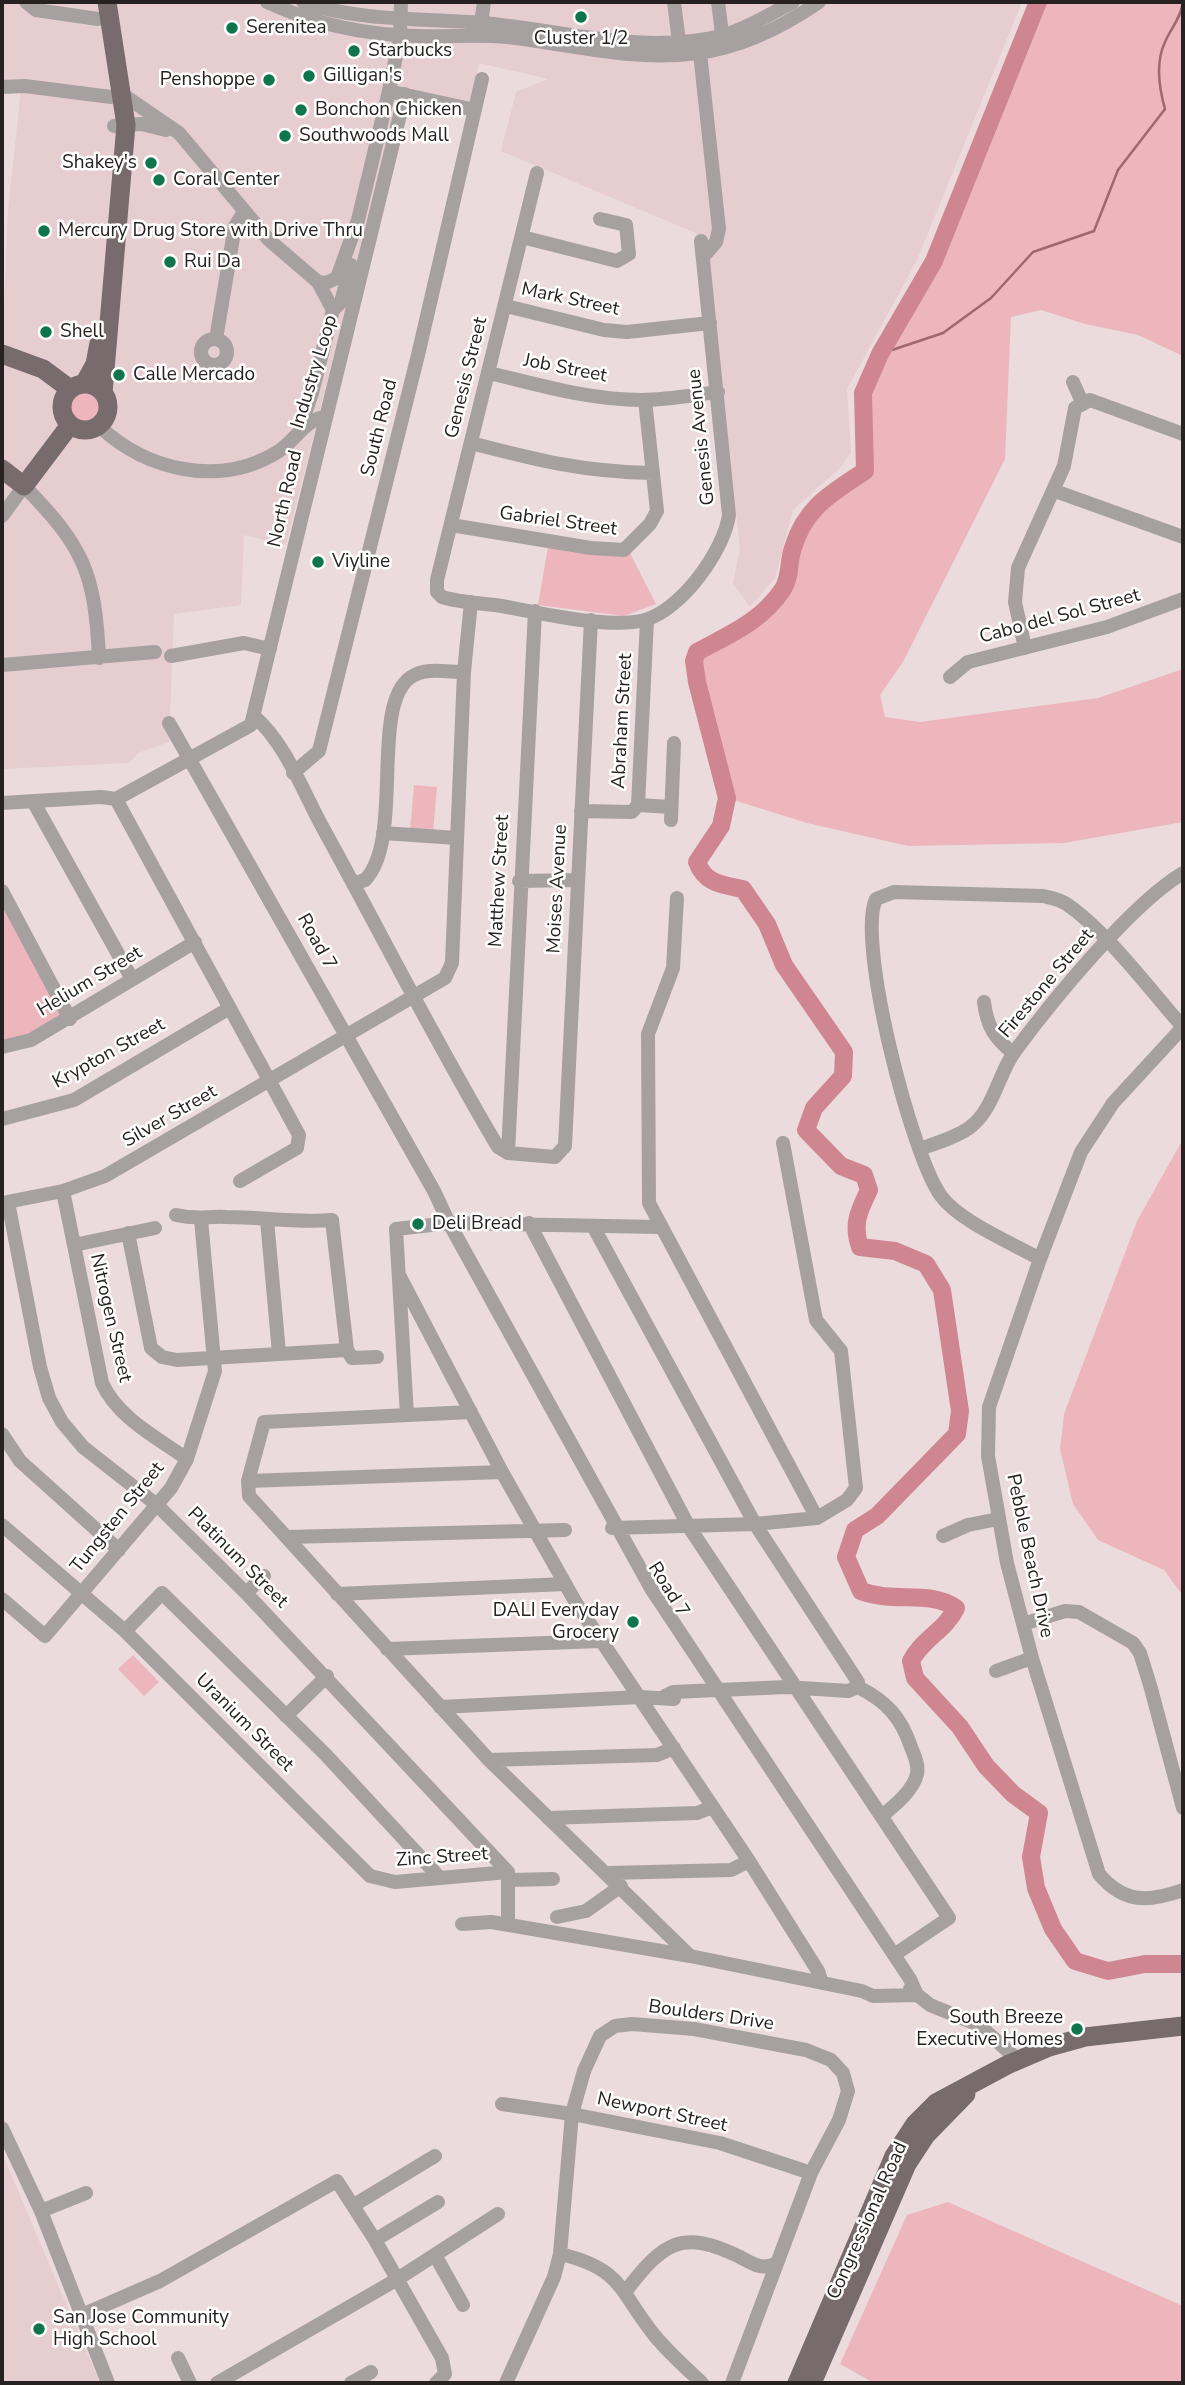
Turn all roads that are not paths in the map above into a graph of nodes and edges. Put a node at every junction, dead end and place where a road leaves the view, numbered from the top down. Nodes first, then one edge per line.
1 (26, 2) edge
2 (267, 2) edge
3 (303, 2) edge
4 (401, 2) edge
5 (484, 2) edge
6 (674, 2) edge
7 (718, 2) edge
8 (793, 2) edge
9 (819, 2) edge
10 (101, 7) edge
11 (399, 19) junction
12 (481, 23) junction
13 (400, 36) junction
14 (723, 42) junction
15 (679, 43) junction
16 (699, 53) junction
17 (482, 79) dead end
18 (2, 87) edge
19 (389, 91) junction
20 (405, 94) junction
21 (116, 96) junction
22 (475, 110) junction
23 (120, 126) junction
24 (183, 137) junction
25 (537, 173) dead end
26 (244, 212) junction
27 (600, 219) dead end
28 (358, 220) junction
29 (523, 237) junction
30 (701, 241) dead end
31 (703, 257) junction
32 (318, 282) junction
33 (506, 306) junction
34 (333, 310) junction
35 (710, 323) junction
36 (216, 340) dead end
37 (325, 342) junction
38 (2, 354) edge
39 (340, 359) junction
40 (489, 373) junction
41 (1073, 382) dead end
42 (77, 386) junction
43 (718, 392) junction
44 (103, 393) junction
45 (645, 400) junction
46 (1082, 402) junction
47 (326, 417) junction
48 (70, 425) junction
49 (99, 426) junction
50 (298, 433) junction
51 (1183, 434) edge
52 (471, 443) junction
53 (2, 469) edge
54 (653, 473) junction
55 (24, 486) junction
56 (1055, 491) junction
57 (2, 516) edge
58 (451, 526) junction
59 (1183, 537) edge
60 (1183, 599) edge
61 (471, 602) junction
62 (535, 611) junction
63 (591, 620) junction
64 (647, 620) junction
65 (1024, 648) junction
66 (270, 649) junction
67 (155, 652) dead end
68 (171, 656) dead end
69 (100, 658) junction
70 (2, 665) edge
71 (464, 672) junction
72 (950, 677) dead end
73 (255, 717) junction
74 (169, 723) dead end
75 (674, 743) dead end
76 (191, 758) junction
77 (293, 773) junction
78 (116, 799) junction
79 (33, 802) junction
80 (2, 803) edge
81 (638, 805) junction
82 (582, 811) junction
83 (383, 833) junction
84 (457, 838) junction
85 (1183, 873) edge
86 (577, 880) junction
87 (519, 881) junction
88 (354, 884) junction
89 (2, 891) edge
90 (677, 898) dead end
91 (195, 942) junction
92 (1107, 942) junction
93 (132, 979) junction
94 (412, 997) junction
95 (984, 1002) dead end
96 (228, 1009) junction
97 (70, 1019) junction
98 (1183, 1027) edge
99 (346, 1035) junction
100 (2, 1046) edge
101 (1013, 1053) junction
102 (269, 1083) junction
103 (2, 1119) edge
104 (783, 1143) dead end
105 (920, 1149) junction
106 (508, 1153) junction
107 (240, 1181) dead end
108 (63, 1191) junction
109 (5, 1203) edge
110 (176, 1215) dead end
111 (201, 1220) junction
112 (267, 1220) junction
113 (446, 1223) junction
114 (529, 1223) junction
115 (593, 1226) junction
116 (659, 1227) junction
117 (155, 1228) dead end
118 (128, 1233) junction
119 (74, 1245) junction
120 (1040, 1259) junction
121 (399, 1275) junction
122 (347, 1349) junction
123 (279, 1353) junction
124 (216, 1356) junction
125 (377, 1357) dead end
126 (471, 1412) junction
127 (407, 1415) junction
128 (2, 1434) edge
129 (187, 1459) junction
130 (502, 1472) junction
131 (248, 1481) junction
132 (157, 1505) junction
133 (817, 1518) junction
134 (999, 1519) junction
135 (755, 1524) junction
136 (2, 1525) edge
137 (689, 1527) junction
138 (613, 1528) junction
139 (565, 1530) dead end
140 (537, 1531) junction
141 (943, 1536) dead end
142 (287, 1537) junction
143 (119, 1550) junction
144 (264, 1576) dead end
145 (565, 1584) junction
146 (246, 1593) junction
147 (82, 1594) junction
148 (337, 1594) junction
149 (2, 1599) edge
150 (1023, 1624) junction
151 (125, 1632) junction
152 (600, 1640) junction
153 (387, 1649) junction
154 (1032, 1658) junction
155 (996, 1671) dead end
156 (327, 1676) junction
157 (858, 1687) junction
158 (796, 1689) junction
159 (717, 1694) junction
160 (640, 1697) junction
161 (440, 1707) junction
162 (286, 1716) junction
163 (674, 1748) junction
164 (489, 1760) junction
165 (713, 1807) junction
166 (1183, 1808) edge
167 (882, 1816) junction
168 (548, 1818) junction
169 (749, 1861) junction
170 (608, 1873) junction
171 (509, 1876) junction
172 (439, 1877) junction
173 (552, 1879) dead end
174 (379, 1880) joint
175 (621, 1886) junction
176 (1183, 1890) edge
177 (557, 1917) dead end
178 (462, 1924) dead end
179 (508, 1925) junction
180 (894, 1955) junction
181 (690, 1956) junction
182 (822, 1983) junction
183 (917, 1995) junction
184 (1183, 2026) edge
185 (1013, 2062) junction
186 (502, 2104) dead end
187 (572, 2114) junction
188 (2, 2128) edge
189 (911, 2143) junction
190 (435, 2156) dead end
191 (811, 2173) junction
192 (86, 2193) dead end
193 (438, 2203) dead end
194 (354, 2205) junction
195 (41, 2211) junction
196 (498, 2214) dead end
197 (375, 2240) junction
198 (560, 2254) junction
199 (435, 2255) junction
200 (775, 2264) junction
201 (396, 2280) junction
202 (626, 2291) junction
203 (463, 2305) dead end
204 (82, 2315) junction
205 (178, 2358) dead end
206 (371, 2372) dead end
207 (108, 2383) edge
208 (190, 2383) edge
209 (217, 2383) edge
210 (351, 2383) edge
211 (436, 2383) edge
212 (506, 2383) edge
213 (702, 2383) edge
214 (732, 2383) edge
215 (797, 2383) edge
216 (812, 2383) edge

1 - 10 street
2 - 13 street
3 - 11 street
4 - 11 street, Industry Loop
5 - 12 street
6 - 15 street
7 - 14 street
8 - 14 street
9 - 14 street
10 - 21 main road
11 - 12 street
11 - 13 street, Industry Loop
12 - 15 street
13 - 16 street
13 - 19 street, Industry Loop
14 - 15 street
14 - 16 street
16 - 31 street
17 - 22 street, South Road
18 - 21 street
19 - 20 street
19 - 28 street, Industry Loop
20 - 22 street
20 - 39 street, North Road
21 - 23 main road
21 - 24 street
22 - 77 street, South Road
23 - 24 street
23 - 42 main road
23 - 44 main road
24 - 26 street
25 - 29 street, Genesis Street
26 - 32 street
26 - 36 street
27 - 29 street
28 - 32 street, Industry Loop
28 - 34 street, Industry Loop
29 - 33 street, Genesis Street
30 - 31 street, Genesis Avenue
31 - 35 street, Genesis Avenue
32 - 34 street
33 - 35 street, Mark Street
33 - 40 street, Genesis Street
34 - 37 street, Industry Loop
35 - 43 street, Genesis Avenue
37 - 39 street
37 - 50 street, Industry Loop
38 - 42 main road
39 - 47 street, North Road
40 - 45 street, Job Street
40 - 52 street, Genesis Street
41 - 46 street
42 - 44 main road
42 - 48 main road
43 - 45 street, Job Street
43 - 64 street, Genesis Avenue
44 - 49 main road
45 - 54 street, Gabriel Street
46 - 51 street
46 - 56 street
47 - 50 street
47 - 66 street, North Road
48 - 49 main road
48 - 55 main road
49 - 50 street, Industry Loop
52 - 54 street
52 - 58 street, Genesis Street
53 - 55 main road
54 - 58 street, Gabriel Street
55 - 57 street
55 - 69 street
56 - 59 street
56 - 65 street
58 - 61 street, Genesis Street
60 - 65 street, Cabo del Sol Street
61 - 62 street
61 - 71 street
62 - 63 street
62 - 87 street, Matthew Street
63 - 64 street
63 - 82 street, Moises Avenue
64 - 81 street, Abraham Street
65 - 72 street, Cabo del Sol Street
66 - 68 street
66 - 73 street, North Road
67 - 69 street
69 - 70 street
71 - 83 street
71 - 84 street
73 - 76 street
73 - 77 street
74 - 76 street, Road 7
75 - 81 street
76 - 78 street
76 - 99 street, Road 7
77 - 88 street
78 - 79 street
78 - 91 street
79 - 80 street
79 - 93 street
81 - 82 street, Abraham Street
82 - 86 street, Moises Avenue
83 - 84 street
83 - 88 street
84 - 94 street, Silver Street
85 - 92 street, Firestone Street
86 - 87 street
86 - 106 street, Moises Avenue
87 - 106 street, Matthew Street
88 - 94 street
89 - 97 street
90 - 116 street
91 - 93 street, Helium Street
91 - 96 street
92 - 98 street
92 - 101 street, Firestone Street
92 - 105 street
93 - 97 street, Helium Street
94 - 99 street, Silver Street
94 - 106 street
95 - 101 street
96 - 102 street
96 - 103 street, Krypton Street
97 - 100 street, Helium Street
98 - 120 street, Pebble Beach Drive
99 - 102 street, Silver Street
99 - 113 street, Road 7
101 - 105 street, Firestone Street
102 - 107 street
102 - 108 street, Silver Street
104 - 133 street
105 - 120 street
108 - 109 street, Silver Street
108 - 119 street, Nitrogen Street
109 - 132 street, Platinum Street
110 - 111 street
111 - 112 street
111 - 124 street, Tungsten Street
112 - 122 street
112 - 123 street
113 - 114 street
113 - 121 street
113 - 138 street, Road 7
114 - 115 street
114 - 137 street
115 - 116 street
115 - 135 street
116 - 133 street
117 - 118 street
118 - 119 street
118 - 124 street
119 - 129 street, Nitrogen Street
120 - 134 street, Pebble Beach Drive
121 - 126 street
121 - 127 street
122 - 123 street
122 - 125 street
123 - 124 street
124 - 129 street, Tungsten Street
126 - 127 street
126 - 130 street
127 - 131 street
128 - 143 street
129 - 132 street, Tungsten Street
130 - 131 street
130 - 140 street
131 - 142 street
132 - 143 street, Tungsten Street
132 - 146 street, Platinum Street
133 - 135 street
134 - 141 street
134 - 150 street, Pebble Beach Drive
135 - 137 street
135 - 157 street
136 - 147 street, Uranium Street
137 - 138 street
137 - 158 street
138 - 159 street, Road 7
139 - 140 street
140 - 142 street
140 - 145 street
142 - 148 street
143 - 147 street, Tungsten Street
144 - 146 street
145 - 148 street
145 - 152 street
146 - 156 street, Platinum Street
147 - 149 street, Tungsten Street
147 - 151 street, Uranium Street
148 - 153 street
150 - 154 street, Pebble Beach Drive
150 - 166 street
151 - 162 street
151 - 174 street, Uranium Street
152 - 153 street
152 - 160 street
153 - 161 street
154 - 155 street
154 - 176 street, Pebble Beach Drive
156 - 162 street
156 - 171 street, Platinum Street
157 - 158 street
157 - 167 street
158 - 159 street
158 - 167 street
159 - 160 street
159 - 180 street, Road 7
159 - 183 street, Road 7
160 - 161 street
160 - 163 street
161 - 164 street
162 - 172 street
163 - 164 street
163 - 165 street
164 - 168 street
165 - 168 street
165 - 169 street
167 - 180 street
168 - 170 street
169 - 170 street
169 - 182 street
170 - 175 street
171 - 172 street, Zinc Street
171 - 173 street, Zinc Street
171 - 179 street
172 - 174 street, Zinc Street
175 - 177 street
175 - 181 street
178 - 179 street
179 - 181 street
180 - 183 street, Road 7
181 - 182 street
182 - 183 street
183 - 185 street, Road 7
184 - 185 main road, Congressional Road
185 - 189 main road, Congressional Road
186 - 187 street, Newport Street
187 - 191 street, Newport Street
187 - 191 street, Boulders Drive
187 - 198 street, Boulders Drive
188 - 195 street
189 - 215 main road, Congressional Road
189 - 216 main road, Congressional Road
190 - 194 street
191 - 200 street, Boulders Drive
192 - 195 street
193 - 197 street
194 - 197 street
194 - 204 street
195 - 204 street
196 - 199 street
197 - 201 street
198 - 202 street
198 - 212 street, Boulders Drive
199 - 201 street
199 - 203 street
200 - 202 street
200 - 214 street, Boulders Drive
201 - 209 street
201 - 211 street
202 - 213 street
204 - 207 street
205 - 208 street
206 - 210 street

